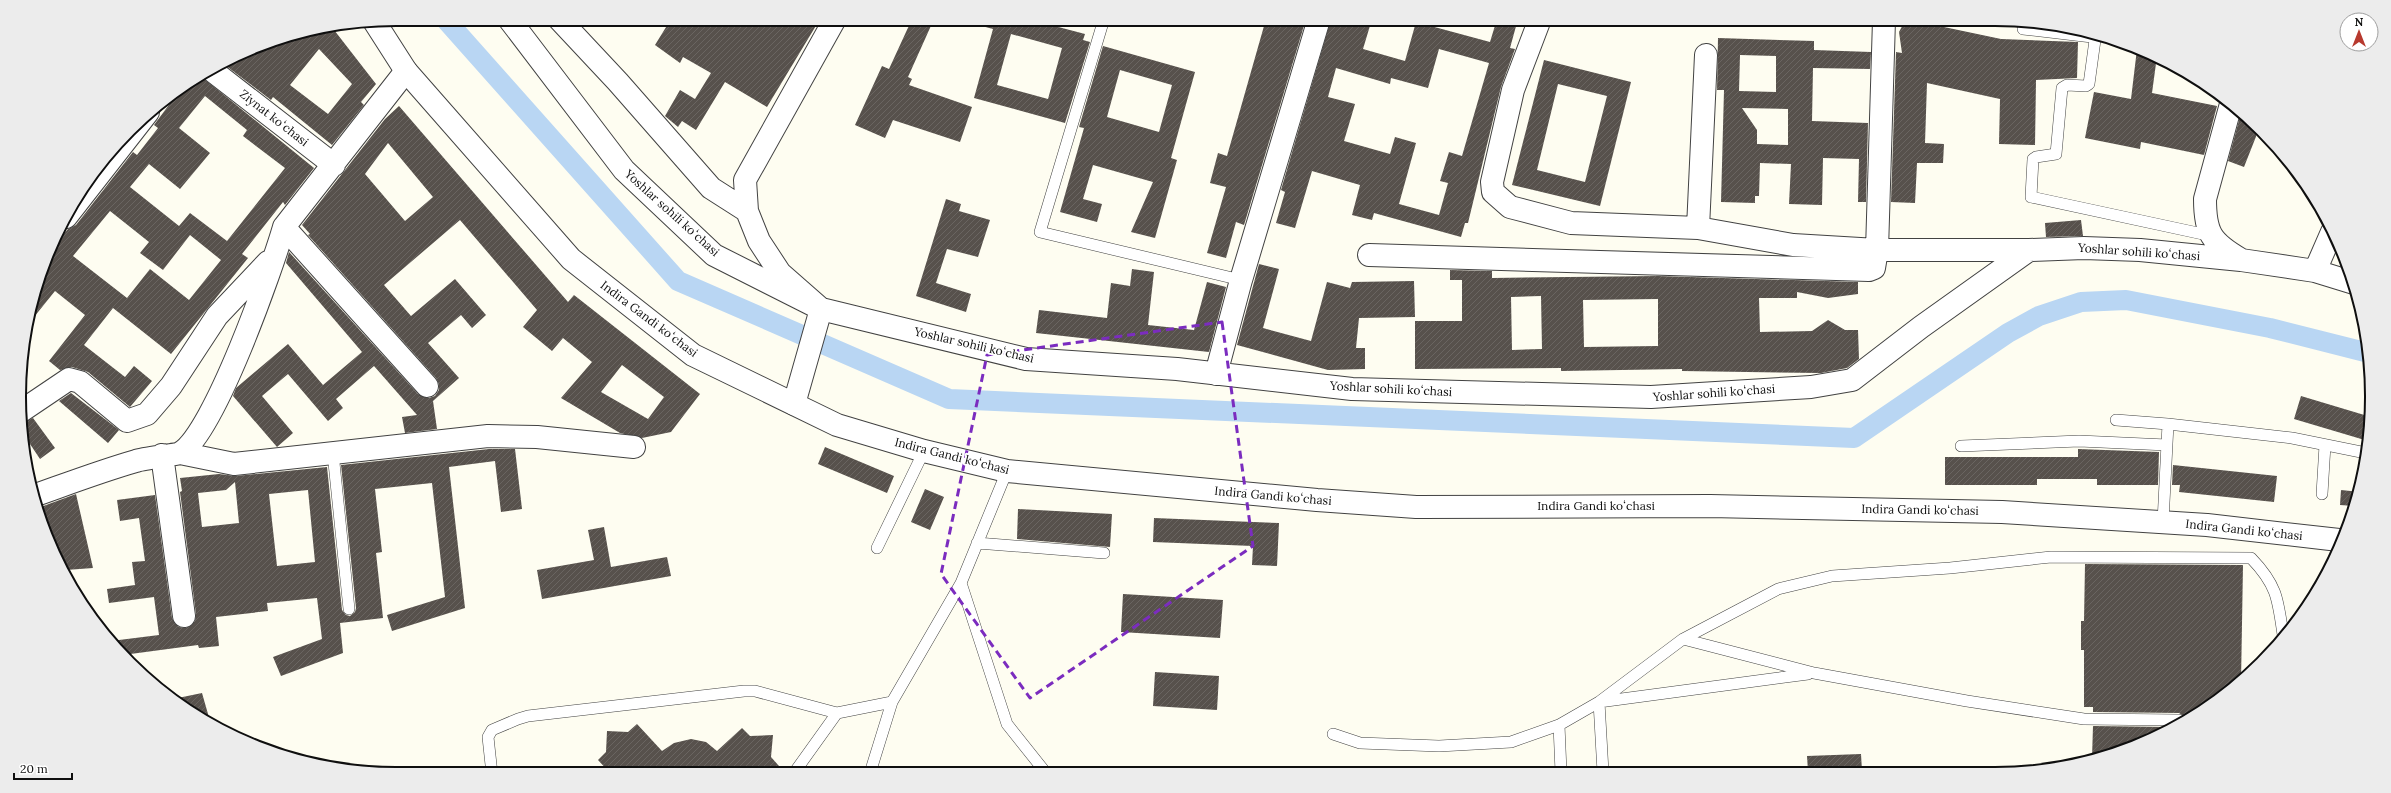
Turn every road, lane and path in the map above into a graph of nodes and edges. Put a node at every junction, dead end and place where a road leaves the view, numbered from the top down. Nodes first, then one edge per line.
1 (514, 26) edge
2 (566, 26) edge
3 (831, 26) edge
4 (1102, 26) edge
5 (1317, 26) edge
6 (1537, 26) edge
7 (1884, 26) edge
8 (378, 27) edge
9 (2023, 29) dead end
10 (2075, 35) edge
11 (2095, 40) edge
12 (1706, 55) dead end
13 (406, 71) junction
14 (216, 73) edge
15 (2230, 111) edge
16 (334, 165) junction
17 (747, 211) junction
18 (284, 227) junction
19 (1698, 228) junction
20 (2212, 236) junction
21 (2329, 238) edge
22 (1877, 250) junction
23 (2029, 250) junction
24 (277, 252) junction
25 (1369, 255) dead end
26 (2241, 260) junction
27 (2315, 271) junction
28 (1241, 280) junction
29 (2346, 281) edge
30 (821, 309) junction
31 (1216, 374) junction
32 (427, 386) dead end
33 (794, 404) junction
34 (26, 408) edge
35 (2116, 420) dead end
36 (2168, 424) junction
37 (2167, 445) junction
38 (2325, 445) junction
39 (1961, 446) dead end
40 (634, 447) dead end
41 (924, 451) junction
42 (2361, 452) edge
43 (333, 453) junction
44 (171, 454) junction
45 (1007, 471) junction
46 (39, 493) edge
47 (2322, 494) dead end
48 (2163, 522) junction
49 (2336, 540) edge
50 (977, 543) junction
51 (877, 548) dead end
52 (1104, 553) dead end
53 (961, 583) junction
54 (349, 609) dead end
55 (184, 616) dead end
56 (2282, 629) edge
57 (1683, 639) junction
58 (1814, 674) junction
59 (892, 702) junction
60 (1599, 702) junction
61 (837, 713) junction
62 (2175, 720) edge
63 (1559, 725) junction
64 (1333, 734) dead end
65 (491, 767) edge
66 (798, 767) edge
67 (875, 767) edge
68 (1041, 767) edge
69 (1561, 767) edge
70 (1603, 767) edge

1 - 30 street, Yoshlar sohili koʻchasi
2 - 17 street
3 - 17 street
4 - 28 lane
5 - 28 street
6 - 19 street
7 - 22 street
8 - 13 street, Indira Gandi koʻchasi
9 - 10 lane
11 - 20 lane
12 - 19 street
13 - 16 street
13 - 33 street, Indira Gandi koʻchasi
14 - 16 street, Ziynat koʻchasi
15 - 20 street
16 - 18 street
17 - 30 street
18 - 24 street
18 - 32 street
19 - 22 street
20 - 26 street
21 - 27 street
22 - 23 street
22 - 25 street
23 - 26 street, Yoshlar sohili koʻchasi
23 - 31 street, Yoshlar sohili koʻchasi
24 - 34 street
24 - 44 street
26 - 27 street, Yoshlar sohili koʻchasi
27 - 29 street, Yoshlar sohili koʻchasi
28 - 31 street
30 - 31 street, Yoshlar sohili koʻchasi
30 - 33 street
33 - 41 street, Indira Gandi koʻchasi
35 - 36 lane
36 - 37 lane
36 - 38 lane
37 - 39 lane
37 - 48 lane
38 - 42 lane
38 - 47 lane
40 - 43 street
41 - 45 street, Indira Gandi koʻchasi
41 - 51 lane
43 - 44 street
43 - 54 lane
44 - 46 street
44 - 55 street
45 - 48 street, Indira Gandi koʻchasi
45 - 50 lane
48 - 49 street, Indira Gandi koʻchasi
50 - 52 lane
50 - 53 lane
53 - 59 lane
53 - 68 lane
56 - 57 lane
57 - 58 lane
57 - 60 lane
58 - 60 lane
58 - 62 lane
59 - 61 lane
59 - 67 lane
60 - 63 lane
60 - 70 lane
61 - 65 lane
61 - 66 lane
63 - 64 lane
63 - 69 lane

